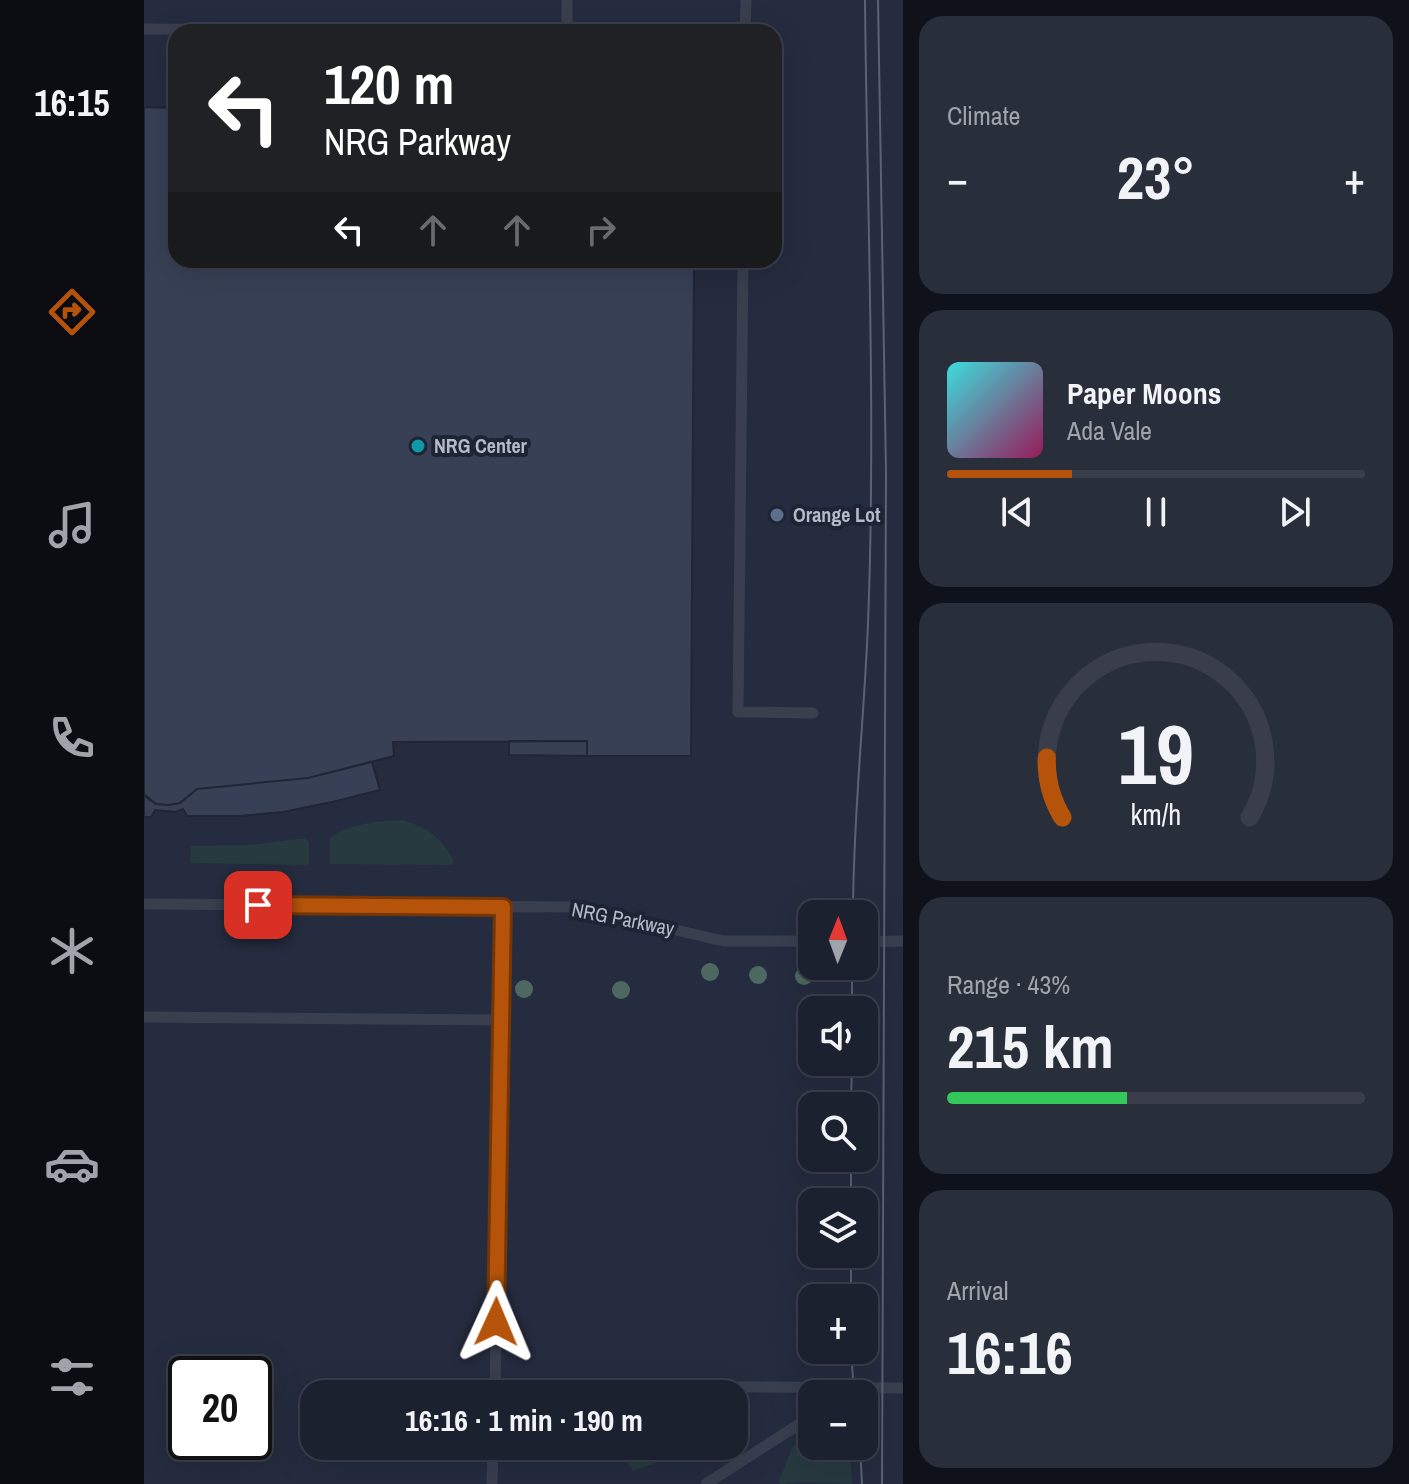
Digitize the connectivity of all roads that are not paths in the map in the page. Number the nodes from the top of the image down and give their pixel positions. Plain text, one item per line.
1 (567, 0) edge
2 (746, 0) edge
3 (567, 24) edge
4 (745, 24) edge
5 (144, 29) edge
6 (168, 29) edge
7 (743, 268) edge
8 (813, 713) dead end
9 (144, 904) edge
10 (503, 907) junction
11 (798, 941) edge
12 (903, 941) edge
13 (878, 942) edge
14 (144, 1017) edge
15 (501, 1020) junction
16 (495, 1380) edge
17 (903, 1388) edge
18 (878, 1389) edge
19 (748, 1390) edge
20 (798, 1391) edge
21 (798, 1425) edge
22 (493, 1460) edge
23 (492, 1484) edge
24 (706, 1484) edge

1 - 3 lane
2 - 4 lane
5 - 6 lane
7 - 8 lane
9 - 10 lane, NRG Parkway
10 - 11 lane, NRG Parkway
10 - 15 lane
12 - 13 lane
14 - 15 lane
15 - 16 lane
17 - 18 lane
19 - 20 lane
21 - 24 lane
22 - 23 lane

